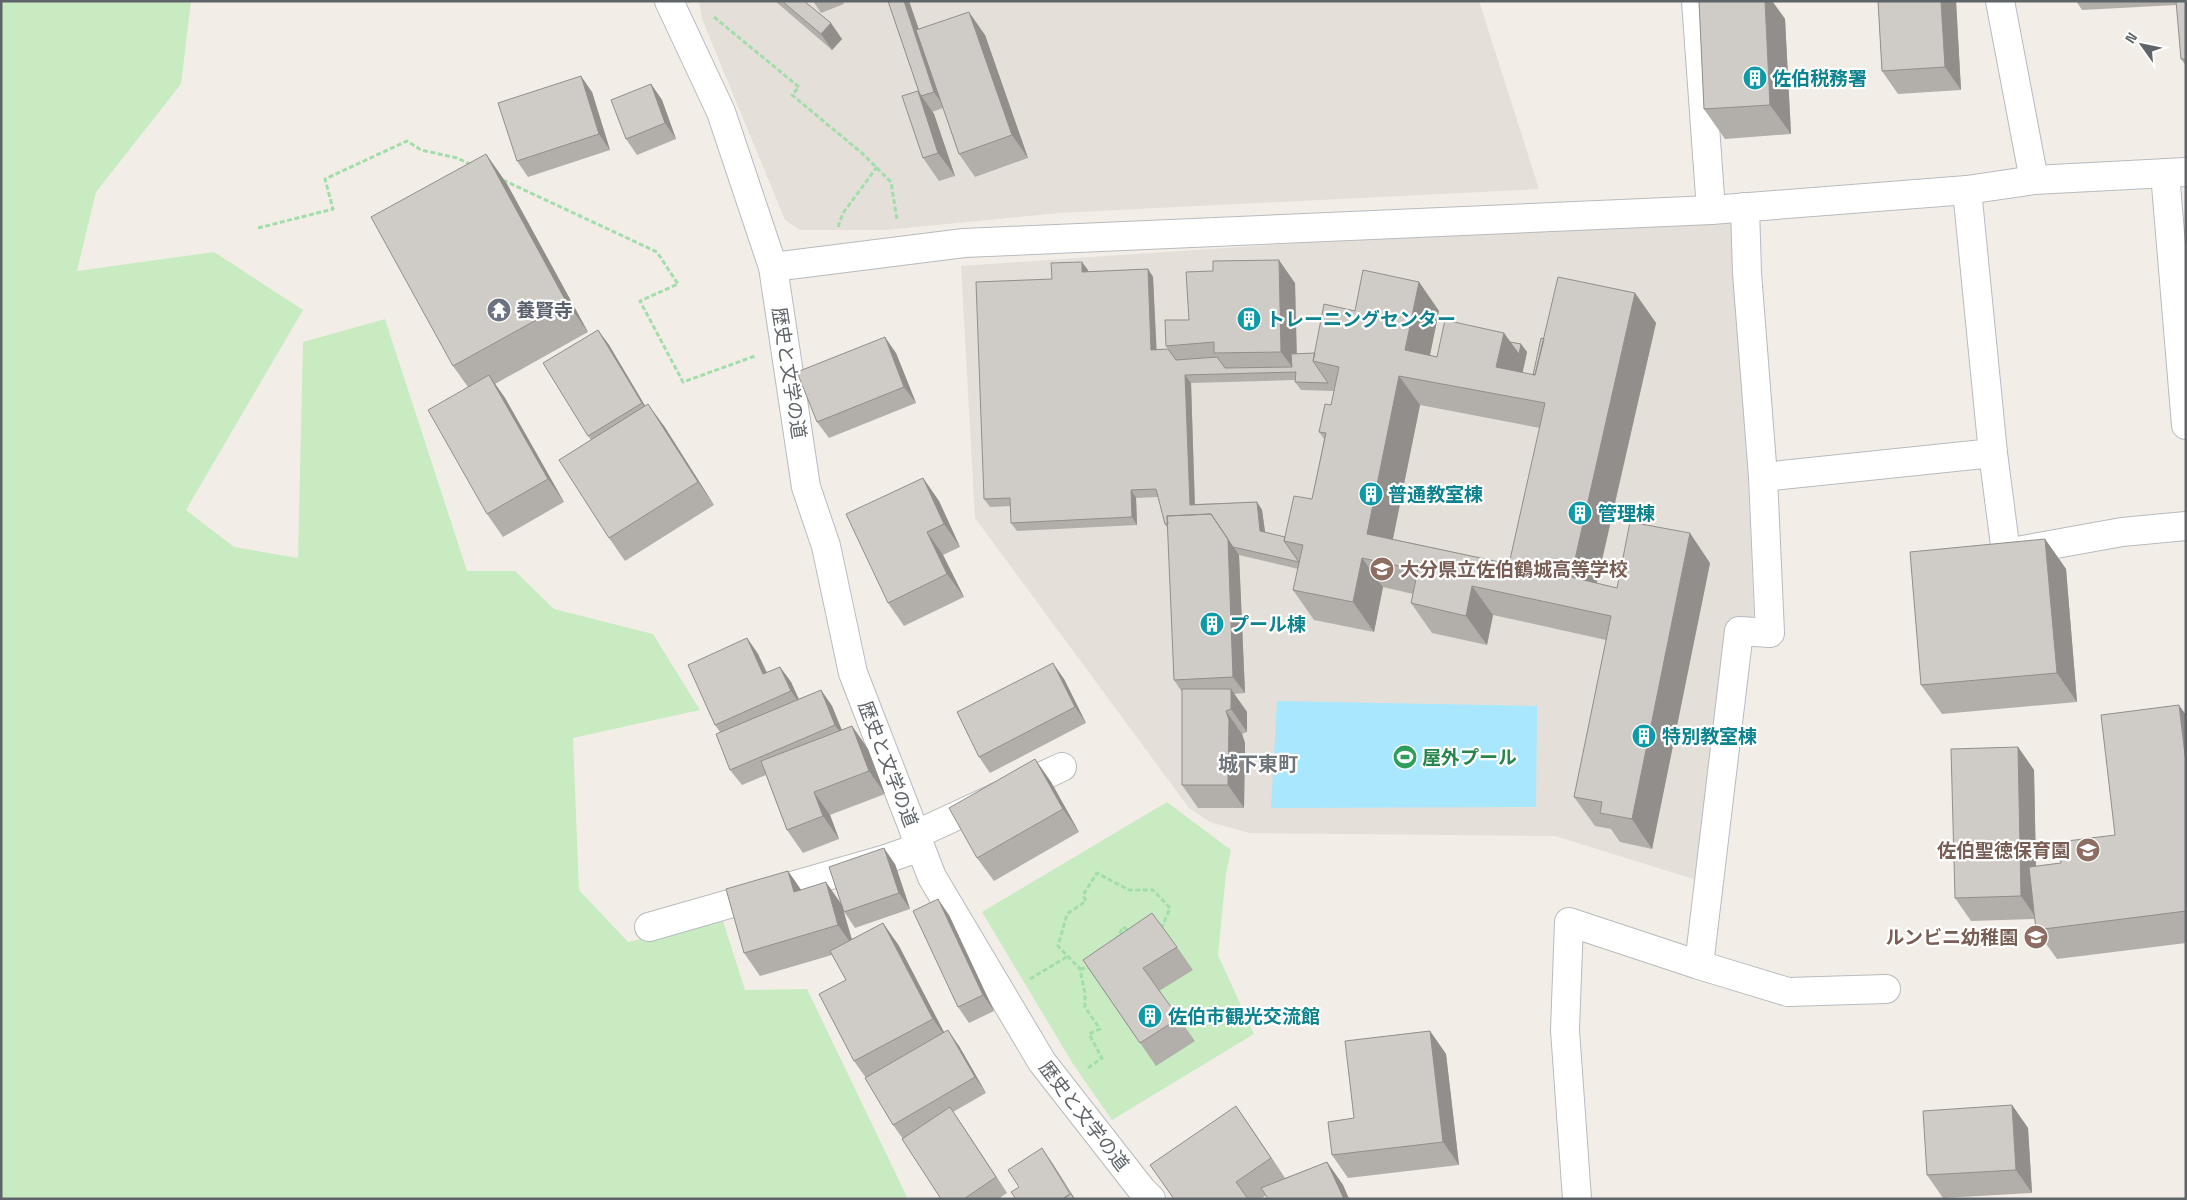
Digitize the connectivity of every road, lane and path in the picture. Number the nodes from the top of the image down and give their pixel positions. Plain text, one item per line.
1 (669, 1) edge
2 (1696, 1) edge
3 (2000, 1) edge
4 (708, 12) dead end
5 (474, 166) edge
6 (877, 167) junction
7 (2175, 173) edge
8 (500, 179) edge
9 (2034, 180) junction
10 (1967, 190) junction
11 (1745, 207) junction
12 (1711, 210) junction
13 (258, 228) dead end
14 (898, 251) junction
15 (830, 259) junction
16 (773, 267) junction
17 (785, 349) junction
18 (2186, 425) edge
19 (1993, 453) junction
20 (1763, 477) junction
21 (2186, 526) edge
22 (1062, 767) dead end
23 (918, 841) junction
24 (649, 927) dead end
25 (1156, 931) edge
26 (1136, 934) edge
27 (1115, 943) edge
28 (1068, 956) junction
29 (1699, 965) junction
30 (1100, 966) edge
31 (1080, 969) junction
32 (1026, 981) dead end
33 (1886, 989) dead end
34 (1061, 1087) junction
35 (1151, 1199) edge
36 (1577, 1199) edge

1 - 16 street, 歴史と文学の道
2 - 12 street
3 - 9 street
4 - 6 path
5 - 13 path
6 - 14 path
6 - 15 path
7 - 9 street
7 - 18 street
8 - 17 path
9 - 10 street
10 - 11 street
10 - 19 street
11 - 12 street
11 - 20 street
12 - 14 street
14 - 15 street
15 - 16 street
16 - 17 street, 歴史と文学の道
17 - 23 street, 歴史と文学の道
19 - 20 street
19 - 21 street
20 - 29 street
22 - 23 street
23 - 24 street
23 - 34 street, 歴史と文学の道
25 - 28 path
26 - 27 path
28 - 31 path
28 - 32 path
29 - 33 street
29 - 36 street
30 - 31 path
31 - 34 path
34 - 35 street, 歴史と文学の道

